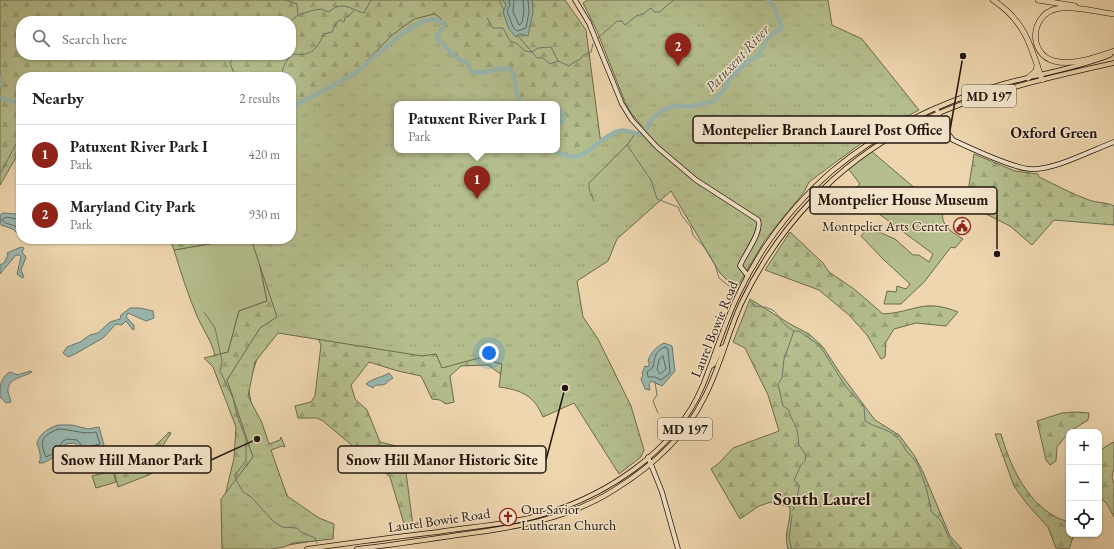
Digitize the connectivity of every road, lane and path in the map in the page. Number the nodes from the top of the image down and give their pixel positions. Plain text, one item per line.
1 (575, 0) edge
2 (993, 0) edge
3 (1038, 0) edge
4 (1114, 13) edge
5 (1114, 52) edge
6 (1035, 57) junction
7 (1114, 63) edge
8 (1028, 78) junction
9 (1041, 78) junction
10 (936, 108) junction
11 (938, 114) junction
12 (1114, 142) edge
13 (748, 276) junction
14 (725, 346) junction
15 (710, 367) junction
16 (648, 457) junction
17 (650, 464) junction
18 (307, 549) edge
19 (357, 549) edge
20 (678, 549) edge

1 - 13 street
2 - 6 highway
3 - 4 highway
4 - 5 highway
5 - 9 main road, Laurel Bowie Road / MD 197
6 - 8 highway
6 - 9 highway
7 - 9 main road, Laurel Bowie Road / MD 197
8 - 9 main road, Laurel Bowie Road / MD 197
8 - 10 main road, Laurel Bowie Road / MD 197
9 - 11 main road, Laurel Bowie Road / MD 197
10 - 11 street
10 - 13 main road, Laurel Bowie Road / MD 197
11 - 12 street
11 - 14 main road, Laurel Bowie Road / MD 197
13 - 15 main road, Laurel Bowie Road / MD 197
14 - 15 main road
14 - 17 main road, Laurel Bowie Road / MD 197
15 - 16 main road, Laurel Bowie Road / MD 197
16 - 17 street
16 - 18 main road, Laurel Bowie Road / MD 197
17 - 19 main road, Laurel Bowie Road / MD 197
17 - 20 street

